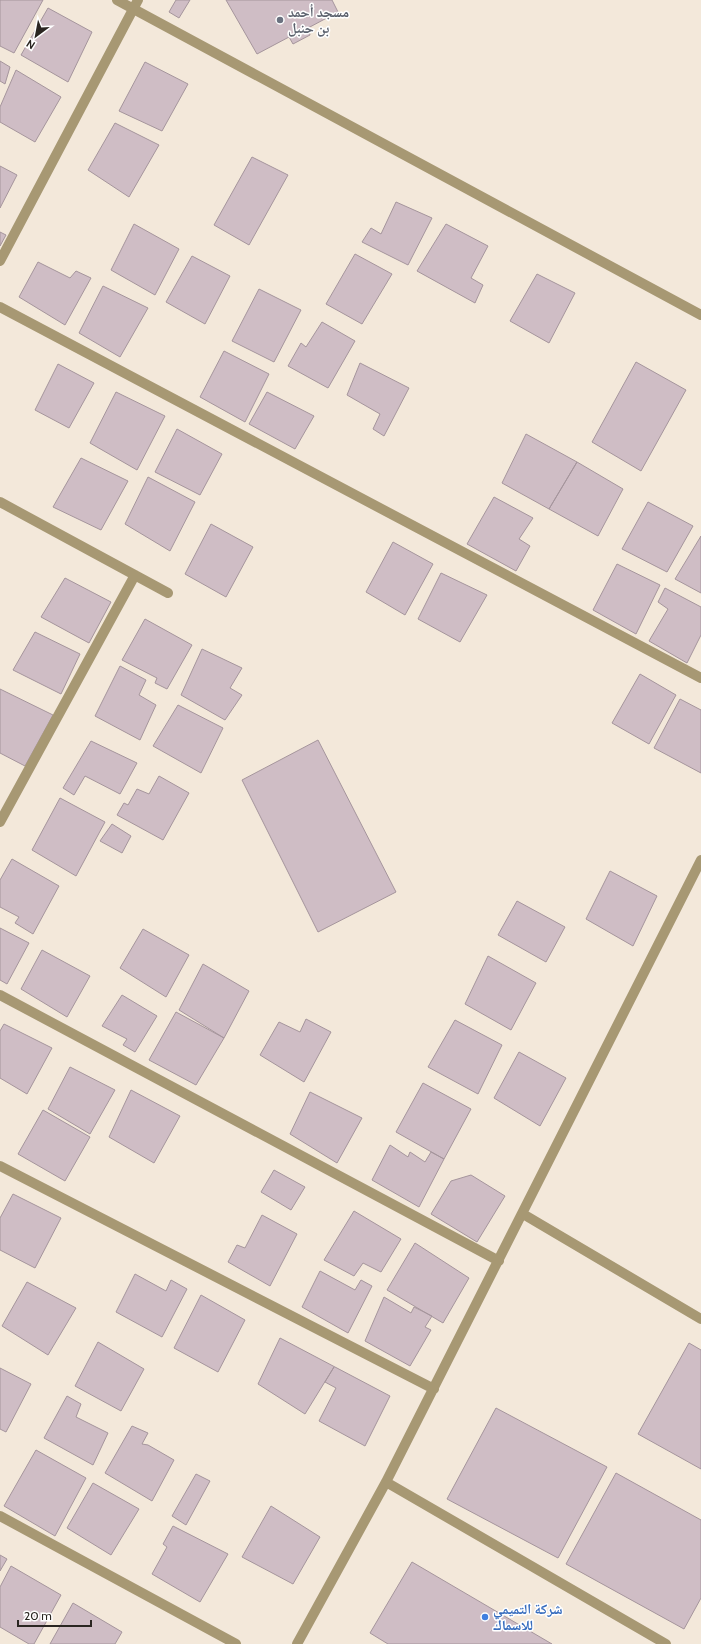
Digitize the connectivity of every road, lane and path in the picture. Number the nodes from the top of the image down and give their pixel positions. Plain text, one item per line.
1 (117, 0) edge
2 (135, 4) edge
3 (0, 261) edge
4 (0, 307) edge
5 (701, 315) edge
6 (0, 502) edge
7 (135, 575) junction
8 (168, 593) dead end
9 (701, 678) edge
10 (0, 822) edge
11 (701, 860) edge
12 (0, 995) edge
13 (0, 1166) edge
14 (523, 1214) junction
15 (499, 1261) junction
16 (701, 1319) edge
17 (434, 1389) junction
18 (386, 1482) junction
19 (0, 1516) edge
20 (236, 1644) edge
21 (297, 1644) edge
22 (666, 1644) edge

1 - 2 street
2 - 3 street
2 - 5 street
4 - 9 street
6 - 7 street
7 - 8 street
7 - 10 street
11 - 14 street
12 - 15 street
13 - 17 street
14 - 15 street
14 - 16 street
15 - 17 street
17 - 18 street
18 - 21 street
18 - 22 street
19 - 20 street

